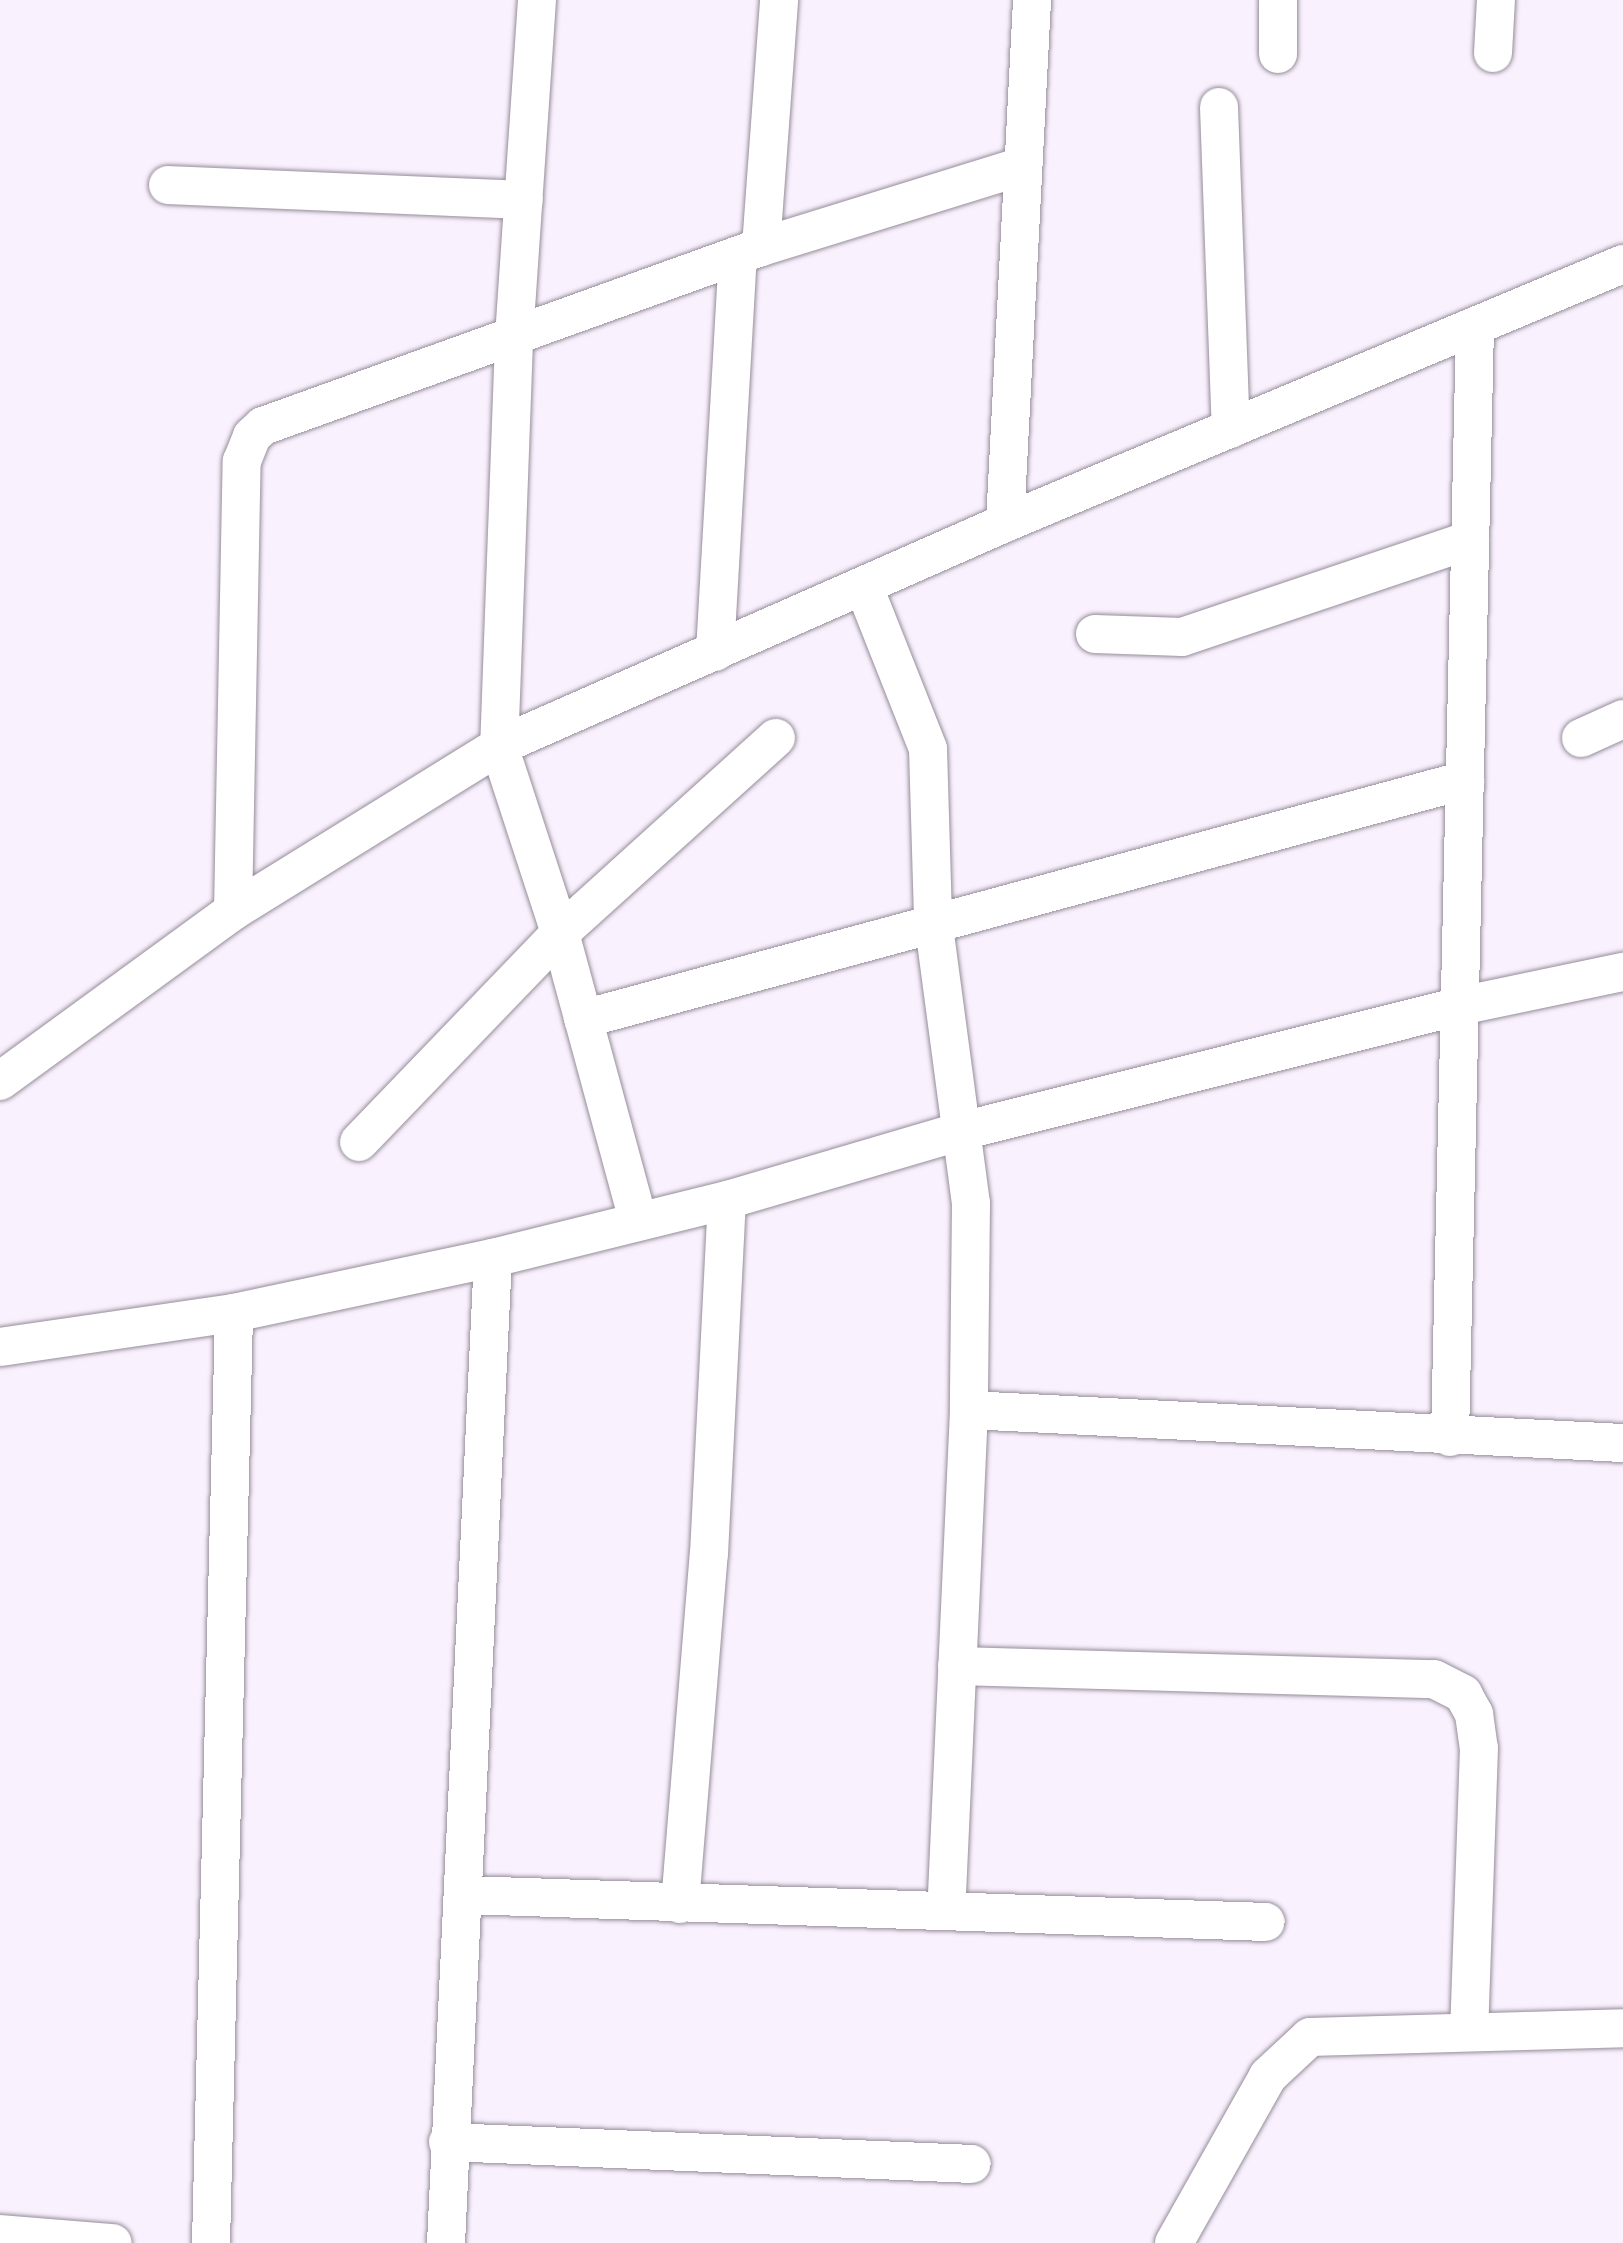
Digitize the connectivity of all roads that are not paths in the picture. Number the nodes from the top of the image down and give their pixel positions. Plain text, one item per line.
1 (537, 0) edge
2 (779, 0) edge
3 (1032, 0) edge
4 (1278, 0) edge
5 (1496, 0) edge
6 (1493, 53) dead end
7 (1278, 54) dead end
8 (1219, 107) dead end
9 (1020, 167) junction
10 (168, 185) dead end
11 (524, 200) junction
12 (749, 253) junction
13 (1623, 264) edge
14 (1475, 327) junction
15 (514, 341) junction
16 (1231, 429) junction
17 (1005, 523) junction
18 (1470, 540) junction
19 (864, 587) junction
20 (1095, 634) dead end
21 (715, 652) junction
22 (1623, 719) edge
23 (776, 738) dead end
24 (1581, 738) dead end
25 (499, 746) junction
26 (1465, 780) junction
27 (233, 911) junction
28 (933, 919) junction
29 (560, 933) junction
30 (1623, 972) edge
31 (1460, 1006) junction
32 (583, 1019) junction
33 (0, 1081) edge
34 (962, 1131) junction
35 (359, 1142) dead end
36 (727, 1200) junction
37 (638, 1221) junction
38 (493, 1258) junction
39 (234, 1313) junction
40 (0, 1347) edge
41 (969, 1410) junction
42 (1450, 1437) junction
43 (1623, 1443) edge
44 (957, 1666) junction
45 (466, 1895) junction
46 (680, 1903) junction
47 (946, 1909) junction
48 (1266, 1922) dead end
49 (1623, 2028) edge
50 (1469, 2031) junction
51 (448, 2142) junction
52 (972, 2164) dead end
53 (0, 2234) edge
54 (113, 2243) edge
55 (211, 2243) edge
56 (446, 2243) edge
57 (1174, 2243) edge

1 - 11 street
2 - 12 street
3 - 9 street
4 - 7 street
5 - 6 street
8 - 16 street
9 - 12 street
9 - 17 street
10 - 11 street
11 - 15 street
12 - 15 street
12 - 21 street
13 - 14 street
14 - 16 street
14 - 18 street
15 - 25 street
15 - 27 street
16 - 17 street
17 - 19 street
18 - 20 street
18 - 26 street
19 - 21 street
19 - 28 street
21 - 25 street
22 - 24 street
23 - 29 street
25 - 27 street
25 - 29 street
26 - 28 street
26 - 31 street
27 - 33 street
28 - 32 street
28 - 34 street
29 - 32 street
29 - 35 street
30 - 31 street
31 - 34 street
31 - 42 street
32 - 37 street
34 - 36 street
34 - 41 street
36 - 37 street
36 - 46 street
37 - 38 street
38 - 39 street
38 - 45 street
39 - 40 street
39 - 55 street
41 - 42 street
41 - 44 street
42 - 43 street
44 - 47 street
44 - 50 street
45 - 46 street
45 - 51 street
46 - 47 street
47 - 48 street
49 - 50 street
50 - 57 street
51 - 52 street
51 - 56 street
53 - 54 street

